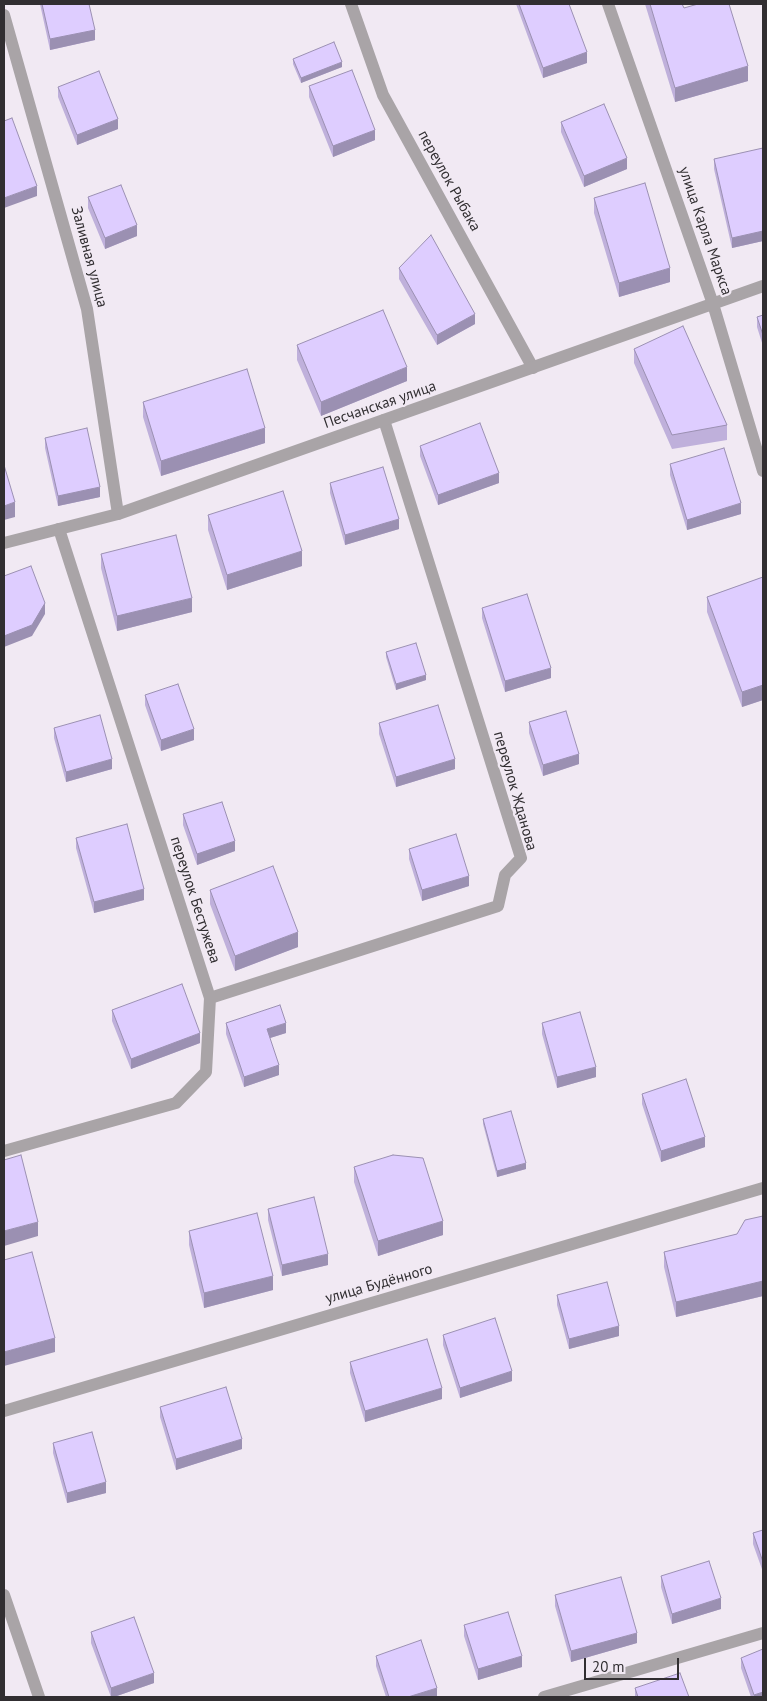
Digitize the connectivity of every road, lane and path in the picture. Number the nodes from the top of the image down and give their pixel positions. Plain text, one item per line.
1 (351, 4) edge
2 (608, 4) edge
3 (4, 14) edge
4 (763, 286) edge
5 (713, 304) junction
6 (533, 368) junction
7 (384, 420) junction
8 (763, 470) edge
9 (118, 514) junction
10 (59, 529) junction
11 (4, 543) edge
12 (210, 998) junction
13 (4, 1151) edge
14 (763, 1188) edge
15 (4, 1411) edge
16 (4, 1595) edge
17 (763, 1633) edge
18 (39, 1697) edge
19 (544, 1697) edge

1 - 6 street, переулок Рыбака
2 - 5 street, улица Карла Маркса
3 - 9 street, Заливная улица
4 - 5 street, Песчанская улица
5 - 6 street, Песчанская улица
5 - 8 street, улица Карла Маркса
6 - 7 street, Песчанская улица
7 - 9 street, Песчанская улица
7 - 12 street, переулок Жданова
9 - 10 street, Песчанская улица
10 - 11 street, Песчанская улица
10 - 12 street, переулок Бестужева
12 - 13 street, переулок Бестужева
14 - 15 street, улица Будённого
16 - 18 street
17 - 19 street

